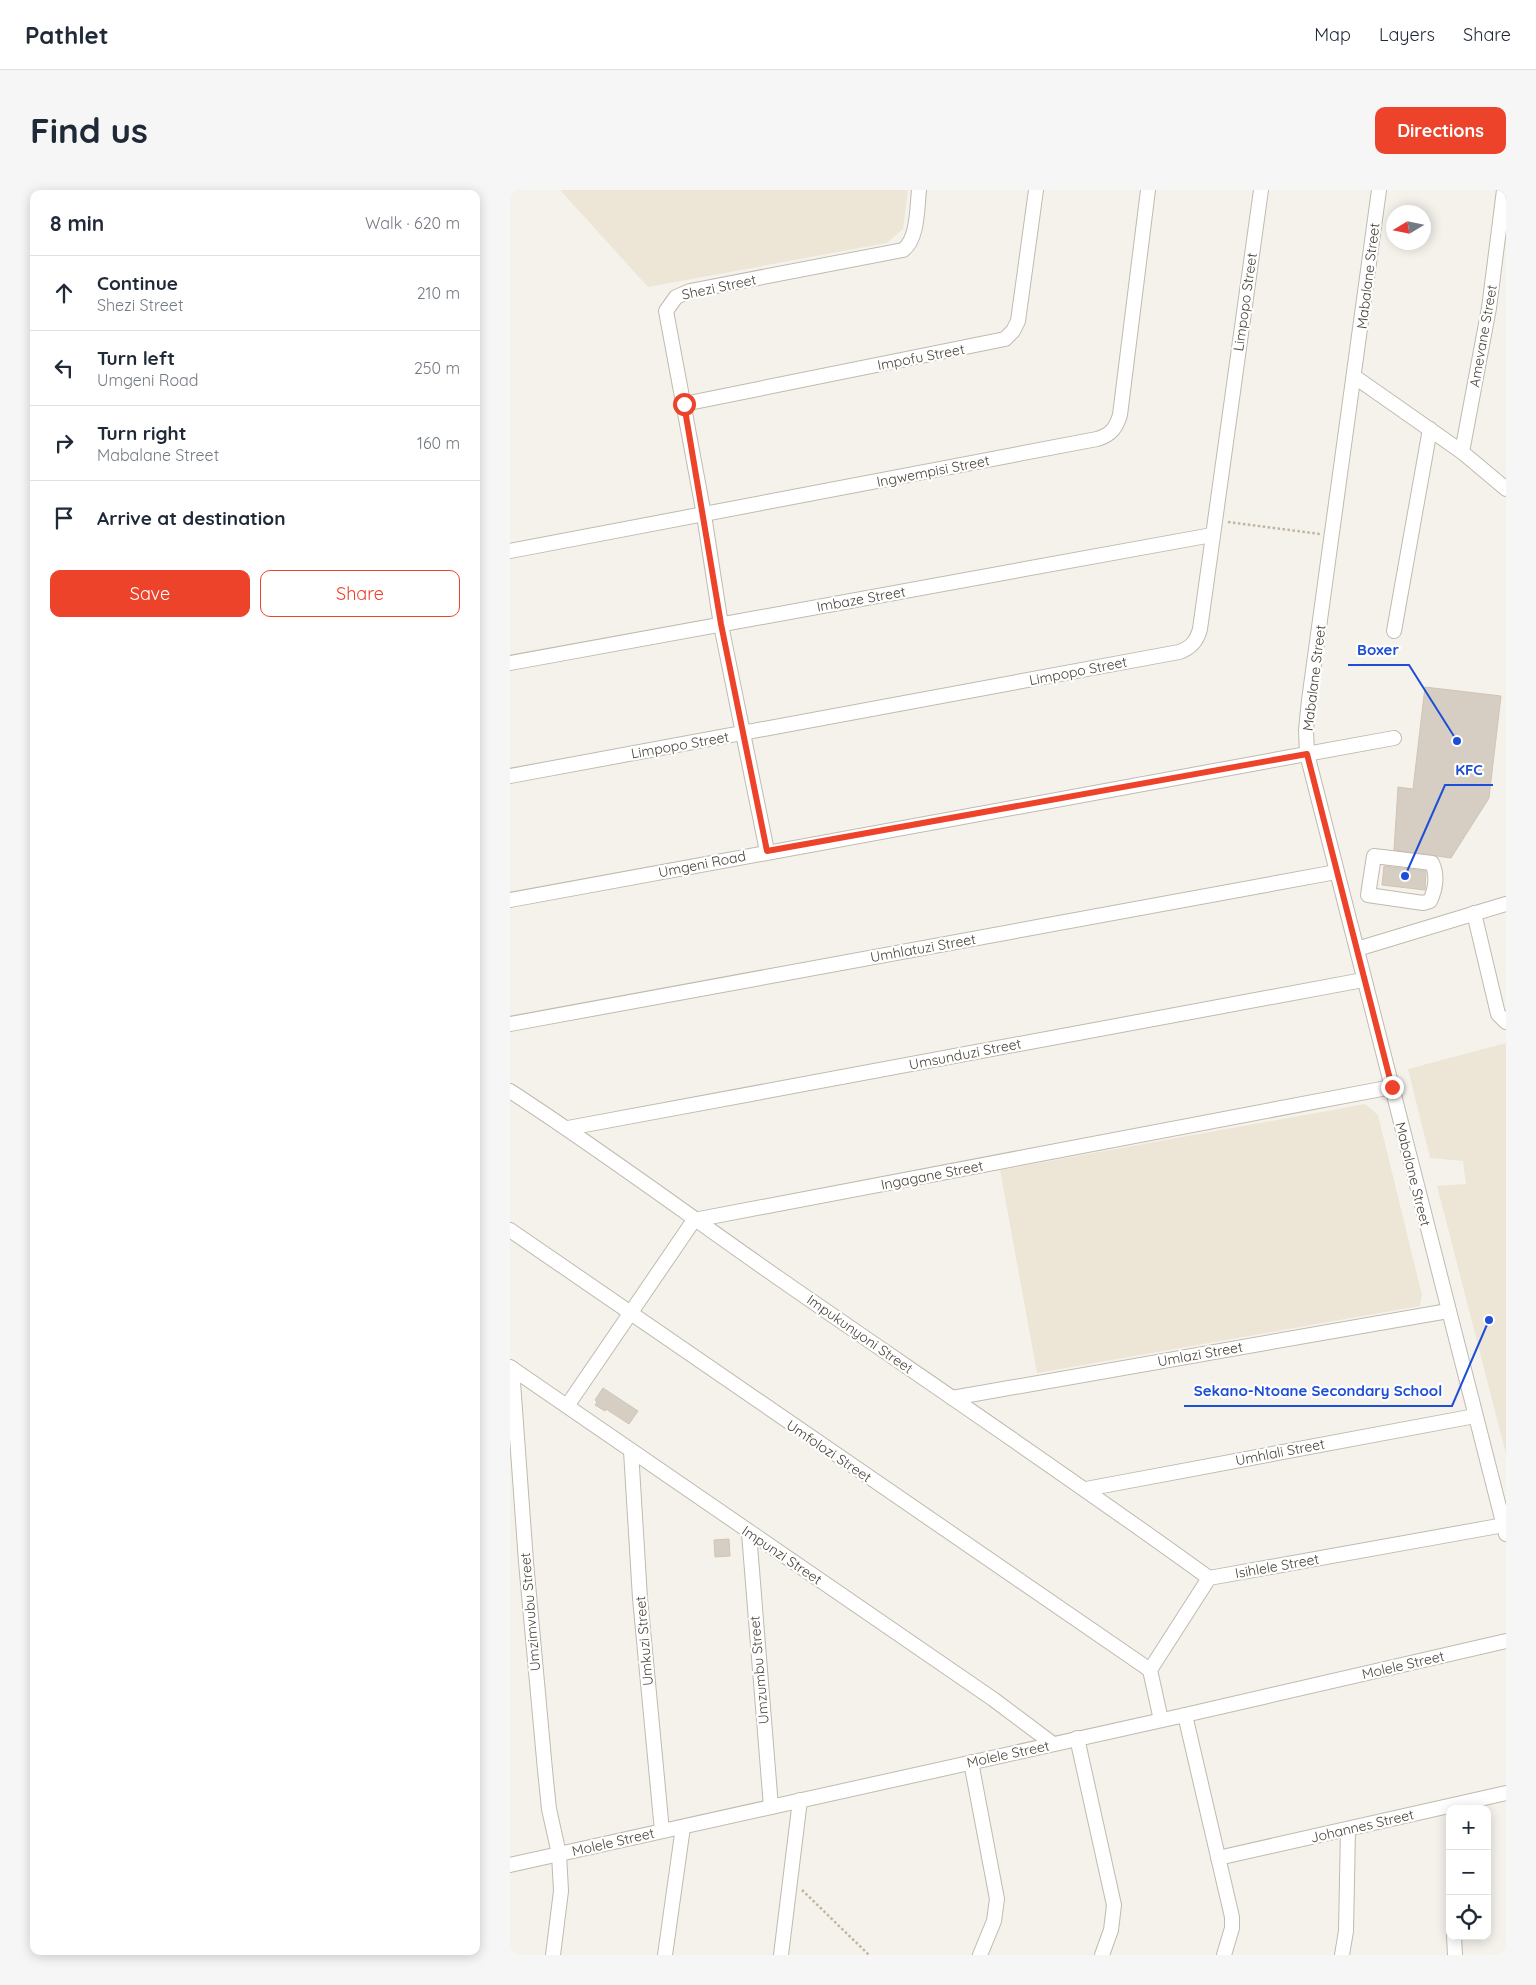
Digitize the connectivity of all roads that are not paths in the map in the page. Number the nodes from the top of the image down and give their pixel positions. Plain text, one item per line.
1 (919, 190) edge
2 (1036, 190) edge
3 (1148, 190) edge
4 (1261, 190) edge
5 (1380, 190) edge
6 (1504, 190) edge
7 (1355, 377) junction
8 (684, 404) junction
9 (1430, 429) junction
10 (1462, 452) junction
11 (1506, 489) edge
12 (704, 515) junction
13 (1212, 535) junction
14 (510, 551) edge
15 (721, 624) junction
16 (1394, 631) dead end
17 (510, 663) edge
18 (744, 734) junction
19 (1394, 738) dead end
20 (1307, 754) junction
21 (510, 776) edge
22 (767, 851) junction
23 (1374, 856) joint
24 (1336, 872) junction
25 (510, 900) edge
26 (1506, 904) edge
27 (1474, 913) junction
28 (1357, 949) junction
29 (1363, 980) junction
30 (1506, 1022) edge
31 (510, 1024) edge
32 (1392, 1087) junction
33 (510, 1091) edge
34 (568, 1128) junction
35 (694, 1220) junction
36 (510, 1230) edge
37 (1448, 1311) junction
38 (631, 1312) junction
39 (511, 1368) edge
40 (952, 1398) junction
41 (567, 1406) junction
42 (1475, 1416) junction
43 (631, 1451) junction
44 (1086, 1489) junction
45 (1505, 1530) edge
46 (749, 1533) junction
47 (1208, 1578) junction
48 (1506, 1641) edge
49 (1150, 1670) junction
50 (1185, 1715) junction
51 (1161, 1720) junction
52 (1077, 1738) junction
53 (1054, 1744) junction
54 (971, 1762) junction
55 (1506, 1793) edge
56 (800, 1800) junction
57 (1461, 1805) edge
58 (771, 1807) junction
59 (1446, 1809) edge
60 (683, 1827) junction
61 (1348, 1829) junction
62 (662, 1831) junction
63 (559, 1854) junction
64 (1218, 1858) junction
65 (510, 1865) edge
66 (1454, 1940) edge
67 (553, 1955) edge
68 (665, 1955) edge
69 (781, 1955) edge
70 (980, 1955) edge
71 (1102, 1955) edge
72 (1224, 1955) edge
73 (1342, 1955) edge
74 (1455, 1955) edge

1 - 8 street, Shezi Street
2 - 8 street, Impofu Street
3 - 12 street, Ingwempisi Street
4 - 13 street, Limpopo Street
5 - 7 street, Mabalane Street
6 - 10 street, Amevane Street
7 - 9 street
7 - 20 street, Mabalane Street
8 - 12 street, Shezi Street
9 - 10 street
9 - 16 street
10 - 11 street
12 - 14 street, Ingwempisi Street
12 - 15 street, Shezi Street
13 - 15 street, Imbaze Street
13 - 18 street, Limpopo Street
15 - 17 street, Imbaze Street
15 - 18 street, Shezi Street
18 - 21 street, Limpopo Street
18 - 22 street, Shezi Street
19 - 20 street, Umgeni Road
20 - 22 street, Umgeni Road
20 - 24 street, Mabalane Street
22 - 25 street, Umgeni Road
23 - 23 street
24 - 28 street, Mabalane Street
24 - 31 street, Umhlatuzi Street
26 - 27 street
27 - 28 street
27 - 30 street
28 - 29 street, Mabalane Street
29 - 32 street, Mabalane Street
29 - 34 street, Umsunduzi Street
32 - 35 street, Ingagane Street
32 - 37 street, Mabalane Street
33 - 34 street, Impukunyoni Street
34 - 35 street, Impukunyoni Street
35 - 38 street
35 - 40 street, Impukunyoni Street
36 - 38 street, Umfolozi Street
37 - 40 street, Umlazi Street
37 - 42 street, Mabalane Street
38 - 41 street
38 - 49 street, Umfolozi Street
39 - 41 street, Impunzi Street
39 - 63 street, Umzimvubu Street
40 - 44 street, Impukunyoni Street
41 - 43 street, Impunzi Street
42 - 44 street, Umhlali Street
42 - 45 street, Mabalane Street
43 - 46 street, Impunzi Street
43 - 62 street, Umkuzi Street
44 - 47 street, Impukunyoni Street
45 - 47 street, Isihlele Street
46 - 53 street, Impunzi Street
46 - 58 street, Umzumbu Street
47 - 49 street
48 - 50 street, Molele Street
49 - 51 street
50 - 51 street, Molele Street
50 - 64 street
51 - 52 street, Molele Street
52 - 53 street, Molele Street
52 - 71 street
53 - 54 street, Molele Street
54 - 56 street, Molele Street
54 - 70 street
55 - 57 street, Johannes Street
56 - 58 street, Molele Street
56 - 69 street
58 - 60 street, Molele Street
59 - 61 street, Johannes Street
60 - 62 street, Molele Street
60 - 68 street
61 - 64 street, Johannes Street
61 - 73 street
62 - 63 street, Molele Street
63 - 65 street, Molele Street
63 - 67 street, Umzimvubu Street
64 - 72 street
66 - 74 street

